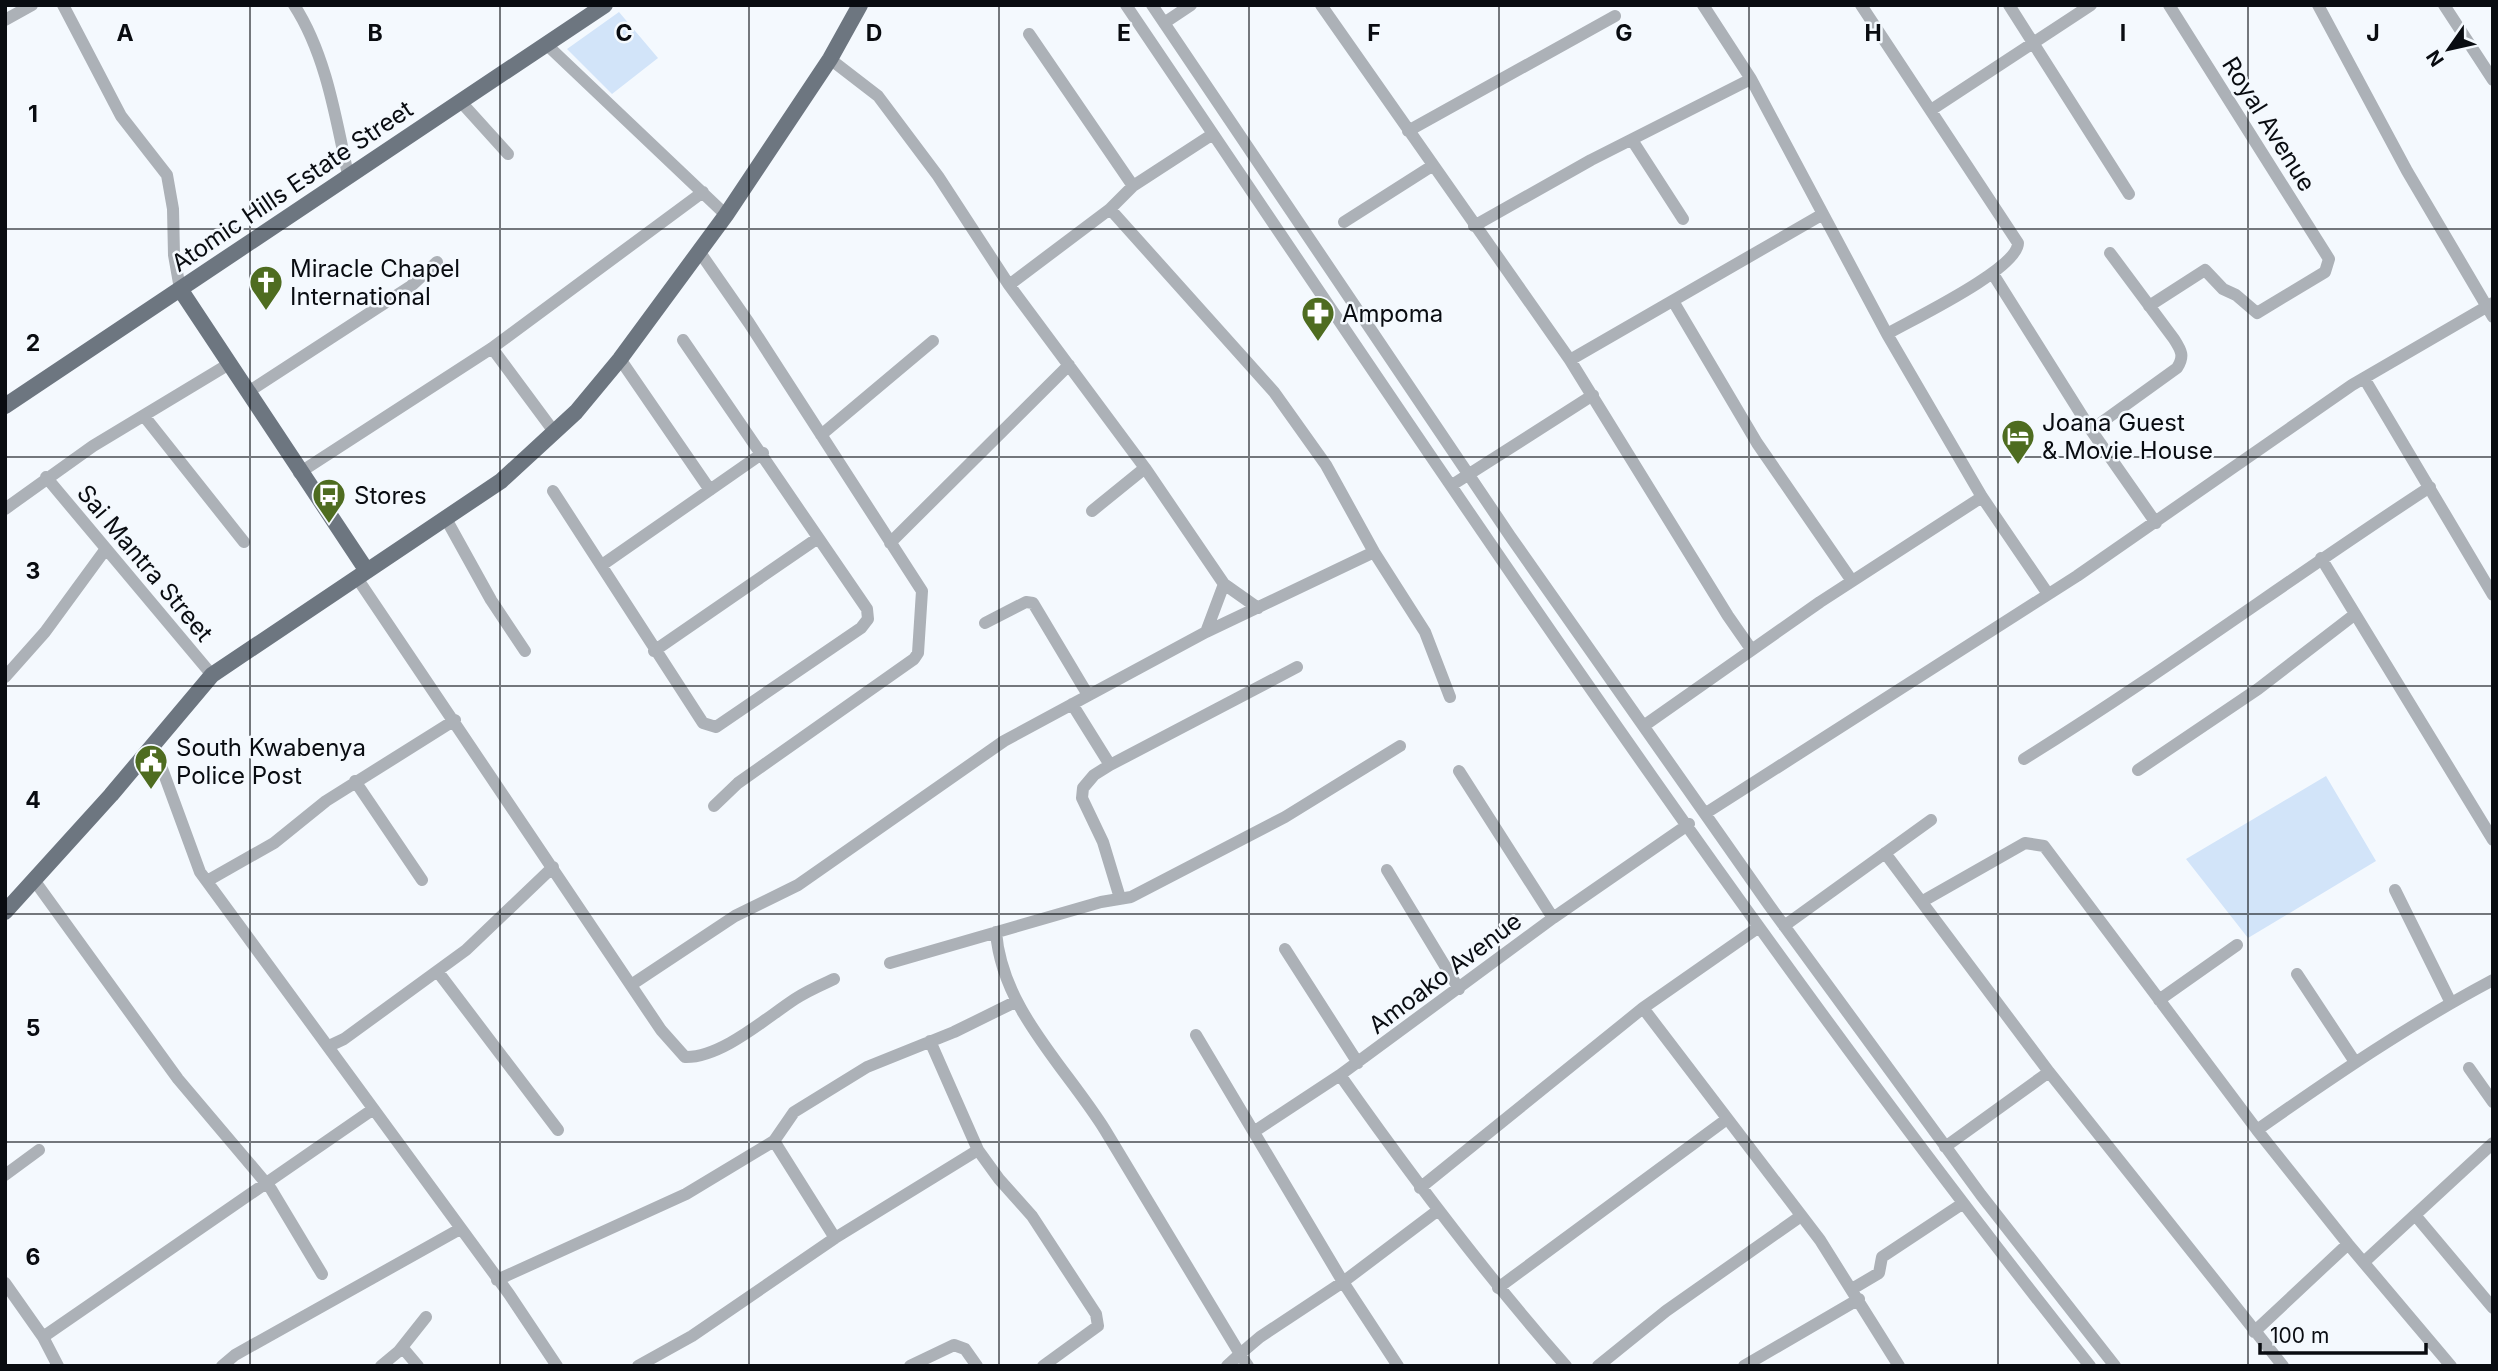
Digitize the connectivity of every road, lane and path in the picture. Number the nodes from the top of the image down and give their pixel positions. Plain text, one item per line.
1 (32, 5) edge
2 (63, 5) edge
3 (294, 5) edge
4 (606, 5) edge
5 (860, 5) edge
6 (1126, 5) edge
7 (1152, 5) edge
8 (1191, 5) edge
9 (1321, 5) edge
10 (1703, 5) edge
11 (1860, 5) edge
12 (2009, 5) edge
13 (2091, 5) edge
14 (2169, 5) edge
15 (2318, 5) edge
16 (2444, 5) edge
17 (1615, 16) dead end
18 (5, 20) edge
19 (1164, 23) junction
20 (1029, 34) dead end
21 (2033, 41) junction
22 (547, 45) junction
23 (830, 59) junction
24 (1751, 79) junction
25 (2493, 80) edge
26 (461, 102) junction
27 (1931, 110) junction
28 (1408, 131) junction
29 (1213, 134) junction
30 (1632, 139) junction
31 (508, 154) dead end
32 (1432, 166) junction
33 (348, 175) junction
34 (1133, 186) junction
35 (703, 192) junction
36 (2129, 194) dead end
37 (1110, 209) junction
38 (1823, 214) junction
39 (726, 215) junction
40 (1683, 219) dead end
41 (1344, 222) dead end
42 (1474, 226) junction
43 (699, 251) junction
44 (2110, 253) dead end
45 (437, 262) dead end
46 (1993, 274) junction
47 (1009, 285) junction
48 (180, 289) junction
49 (1673, 301) junction
50 (2149, 306) junction
51 (2491, 309) edge
52 (1888, 334) junction
53 (683, 340) dead end
54 (933, 341) dead end
55 (492, 348) junction
56 (620, 359) junction
57 (1570, 360) junction
58 (229, 365) junction
59 (1069, 365) junction
60 (2364, 378) junction
61 (248, 392) junction
62 (1593, 395) junction
63 (5, 406) edge
64 (145, 416) junction
65 (2091, 430) junction
66 (555, 433) junction
67 (821, 435) junction
68 (763, 453) junction
69 (1145, 468) junction
70 (299, 473) junction
71 (1468, 475) junction
72 (47, 477) junction
73 (1452, 485) junction
74 (2430, 487) junction
75 (710, 489) junction
76 (553, 491) dead end
77 (1982, 497) junction
78 (5, 509) edge
79 (1092, 511) dead end
80 (445, 517) junction
81 (2156, 523) junction
82 (818, 538) junction
83 (244, 542) dead end
84 (890, 543) junction
85 (105, 550) junction
86 (1374, 552) junction
87 (2321, 558) junction
88 (603, 565) junction
89 (362, 575) junction
90 (1852, 581) junction
91 (1224, 584) junction
92 (2048, 594) junction
93 (2493, 595) edge
94 (1258, 608) junction
95 (2354, 615) junction
96 (985, 623) dead end
97 (1206, 632) junction
98 (1751, 649) junction
99 (654, 650) junction
100 (525, 651) dead end
101 (1297, 667) dead end
102 (212, 675) junction
103 (5, 677) edge
104 (1088, 695) junction
105 (1450, 697) dead end
106 (1072, 704) junction
107 (455, 720) junction
108 (1645, 725) junction
109 (153, 744) junction
110 (1400, 746) dead end
111 (2024, 759) dead end
112 (1110, 765) junction
113 (2138, 770) dead end
114 (1459, 771) dead end
115 (355, 781) junction
116 (714, 806) dead end
117 (1706, 813) junction
118 (1931, 820) dead end
119 (1689, 824) junction
120 (2493, 840) edge
121 (1885, 853) junction
122 (553, 867) junction
123 (1387, 870) dead end
124 (34, 880) junction
125 (422, 880) dead end
126 (207, 881) junction
127 (2395, 890) dead end
128 (1120, 898) junction
129 (1923, 901) junction
130 (5, 912) edge
131 (1553, 918) junction
132 (1784, 926) junction
133 (1759, 927) junction
134 (996, 932) junction
135 (2237, 945) dead end
136 (1285, 949) dead end
137 (890, 963) dead end
138 (438, 972) junction
139 (2297, 974) dead end
140 (834, 979) dead end
141 (2493, 980) edge
142 (631, 985) junction
143 (1459, 989) junction
144 (2159, 1000) junction
145 (1015, 1002) junction
146 (2451, 1003) junction
147 (1643, 1008) junction
148 (1196, 1035) dead end
149 (930, 1041) junction
150 (329, 1046) junction
151 (2355, 1062) junction
152 (1358, 1063) junction
153 (2469, 1068) dead end
154 (2049, 1072) junction
155 (1340, 1075) junction
156 (2493, 1102) edge
157 (372, 1111) junction
158 (1727, 1119) junction
159 (558, 1130) dead end
160 (2257, 1130) junction
161 (1255, 1131) junction
162 (775, 1141) junction
163 (2493, 1143) edge
164 (1945, 1147) junction
165 (39, 1150) dead end
166 (978, 1150) junction
167 (5, 1175) edge
168 (266, 1183) junction
169 (1420, 1188) junction
170 (1962, 1204) junction
171 (1437, 1211) junction
172 (2415, 1214) junction
173 (1801, 1216) junction
174 (460, 1229) junction
175 (835, 1238) junction
176 (2348, 1244) junction
177 (2364, 1262) junction
178 (322, 1274) dead end
179 (498, 1280) junction
180 (1343, 1282) junction
181 (5, 1283) edge
182 (1498, 1288) junction
183 (1855, 1294) junction
184 (2493, 1308) edge
185 (426, 1317) dead end
186 (2254, 1332) junction
187 (43, 1338) junction
188 (402, 1347) junction
189 (1240, 1354) junction
190 (1747, 1365) edge
191 (58, 1366) edge
192 (222, 1366) edge
193 (381, 1366) edge
194 (418, 1366) edge
195 (557, 1366) edge
196 (638, 1366) edge
197 (910, 1366) edge
198 (977, 1366) edge
199 (1043, 1366) edge
200 (1227, 1366) edge
201 (1248, 1366) edge
202 (1398, 1366) edge
203 (1566, 1366) edge
204 (1598, 1366) edge
205 (1899, 1366) edge
206 (2090, 1366) edge
207 (2115, 1366) edge
208 (2283, 1366) edge
209 (2451, 1366) edge

1 - 18 street
2 - 48 street
3 - 33 street
4 - 22 main road, Atomic Hills Estate Street
5 - 23 main road
6 - 29 street
7 - 19 street
8 - 19 street
9 - 28 street
10 - 24 street
11 - 27 street
12 - 21 street
13 - 21 street
14 - 50 street, Royal Avenue
15 - 51 street
16 - 25 street
17 - 28 street
19 - 71 street
20 - 34 street
21 - 27 street
21 - 36 street
22 - 26 main road, Atomic Hills Estate Street
22 - 35 street
23 - 39 main road
23 - 47 street
24 - 30 street
24 - 38 street
26 - 31 street
26 - 33 main road, Atomic Hills Estate Street
27 - 46 street
28 - 32 street
29 - 34 street
29 - 73 street
30 - 40 street
30 - 42 street
32 - 41 street
32 - 42 street
33 - 48 main road, Atomic Hills Estate Street
34 - 37 street
35 - 39 street
35 - 55 street
37 - 47 street
37 - 86 street
38 - 49 street
38 - 52 street
39 - 43 main road
42 - 57 street
43 - 56 main road
43 - 67 street
44 - 50 street
45 - 61 street
46 - 52 street
46 - 65 street
47 - 59 street
48 - 58 main road
48 - 63 main road, Atomic Hills Estate Street
49 - 57 street
49 - 90 street
50 - 65 street
51 - 60 street
52 - 77 street
53 - 68 street
54 - 67 street
55 - 66 street
55 - 70 street
56 - 66 main road
56 - 75 street
57 - 62 street
58 - 61 main road
58 - 64 street
59 - 69 street
59 - 84 street
60 - 74 street
60 - 81 street
61 - 70 main road
62 - 71 street
62 - 98 street
64 - 72 street
64 - 83 street
65 - 81 street
66 - 80 main road
67 - 84 street
68 - 75 street
68 - 82 street
69 - 79 street
69 - 91 street
70 - 89 main road
71 - 73 street
71 - 108 street
72 - 78 street
72 - 85 street, Sai Mantra Street
73 - 119 street
74 - 87 street
74 - 93 street
75 - 88 street
76 - 88 street
77 - 90 street
77 - 92 street
80 - 89 main road
80 - 100 street
81 - 92 street
82 - 99 street
82 - 99 street
84 - 116 street
85 - 102 street, Sai Mantra Street
85 - 103 street
86 - 94 street
86 - 105 street
87 - 95 street
87 - 111 street
88 - 99 street
89 - 102 main road
89 - 107 street
90 - 98 street
91 - 94 street
91 - 97 street
92 - 117 street
94 - 97 street
95 - 113 street
95 - 120 street
96 - 104 street
97 - 104 street
98 - 108 street
101 - 112 street
102 - 109 main road
104 - 106 street
106 - 112 street
106 - 142 street
107 - 115 street
107 - 122 street
108 - 117 street
109 - 124 main road
109 - 126 street
110 - 128 street
112 - 128 street
114 - 131 street
115 - 125 street
115 - 126 street
117 - 132 street
118 - 121 street
119 - 131 street, Amoako Avenue
119 - 133 street
121 - 129 street
121 - 132 street
122 - 138 street
122 - 142 street
123 - 143 street
124 - 130 main road
124 - 168 street
126 - 150 street
127 - 146 street
128 - 134 street
129 - 144 street
129 - 154 street
131 - 143 street, Amoako Avenue
132 - 164 street
133 - 147 street
133 - 170 street
134 - 137 street
134 - 145 street
135 - 144 street
136 - 152 street
138 - 150 street
138 - 159 street
139 - 151 street
140 - 142 street
141 - 146 street
143 - 152 street, Amoako Avenue
144 - 160 street
145 - 149 street
145 - 189 street
146 - 151 street
147 - 158 street
147 - 169 street
148 - 161 street
149 - 162 street
149 - 166 street
150 - 157 street
151 - 160 street
152 - 155 street, Amoako Avenue
153 - 156 street
154 - 164 street
154 - 186 street
155 - 161 street, Amoako Avenue
155 - 169 street
157 - 168 street
157 - 174 street
158 - 173 street
158 - 182 street
160 - 176 street
161 - 180 street
162 - 175 street
162 - 179 street
163 - 172 street
164 - 207 street
165 - 167 street
166 - 175 street
166 - 199 street
168 - 178 street
168 - 187 street
169 - 171 street
170 - 183 street
170 - 206 street
171 - 180 street
171 - 182 street
172 - 177 street
172 - 184 street
173 - 183 street
173 - 204 street
174 - 179 street
174 - 192 street
175 - 196 street
176 - 177 street
176 - 186 street
177 - 209 street
179 - 195 street
180 - 189 street
180 - 202 street
181 - 187 street
182 - 203 street
183 - 190 street
183 - 205 street
185 - 188 street
186 - 208 street
187 - 191 street
188 - 193 street
188 - 194 street
189 - 200 street
189 - 201 street
197 - 198 street

